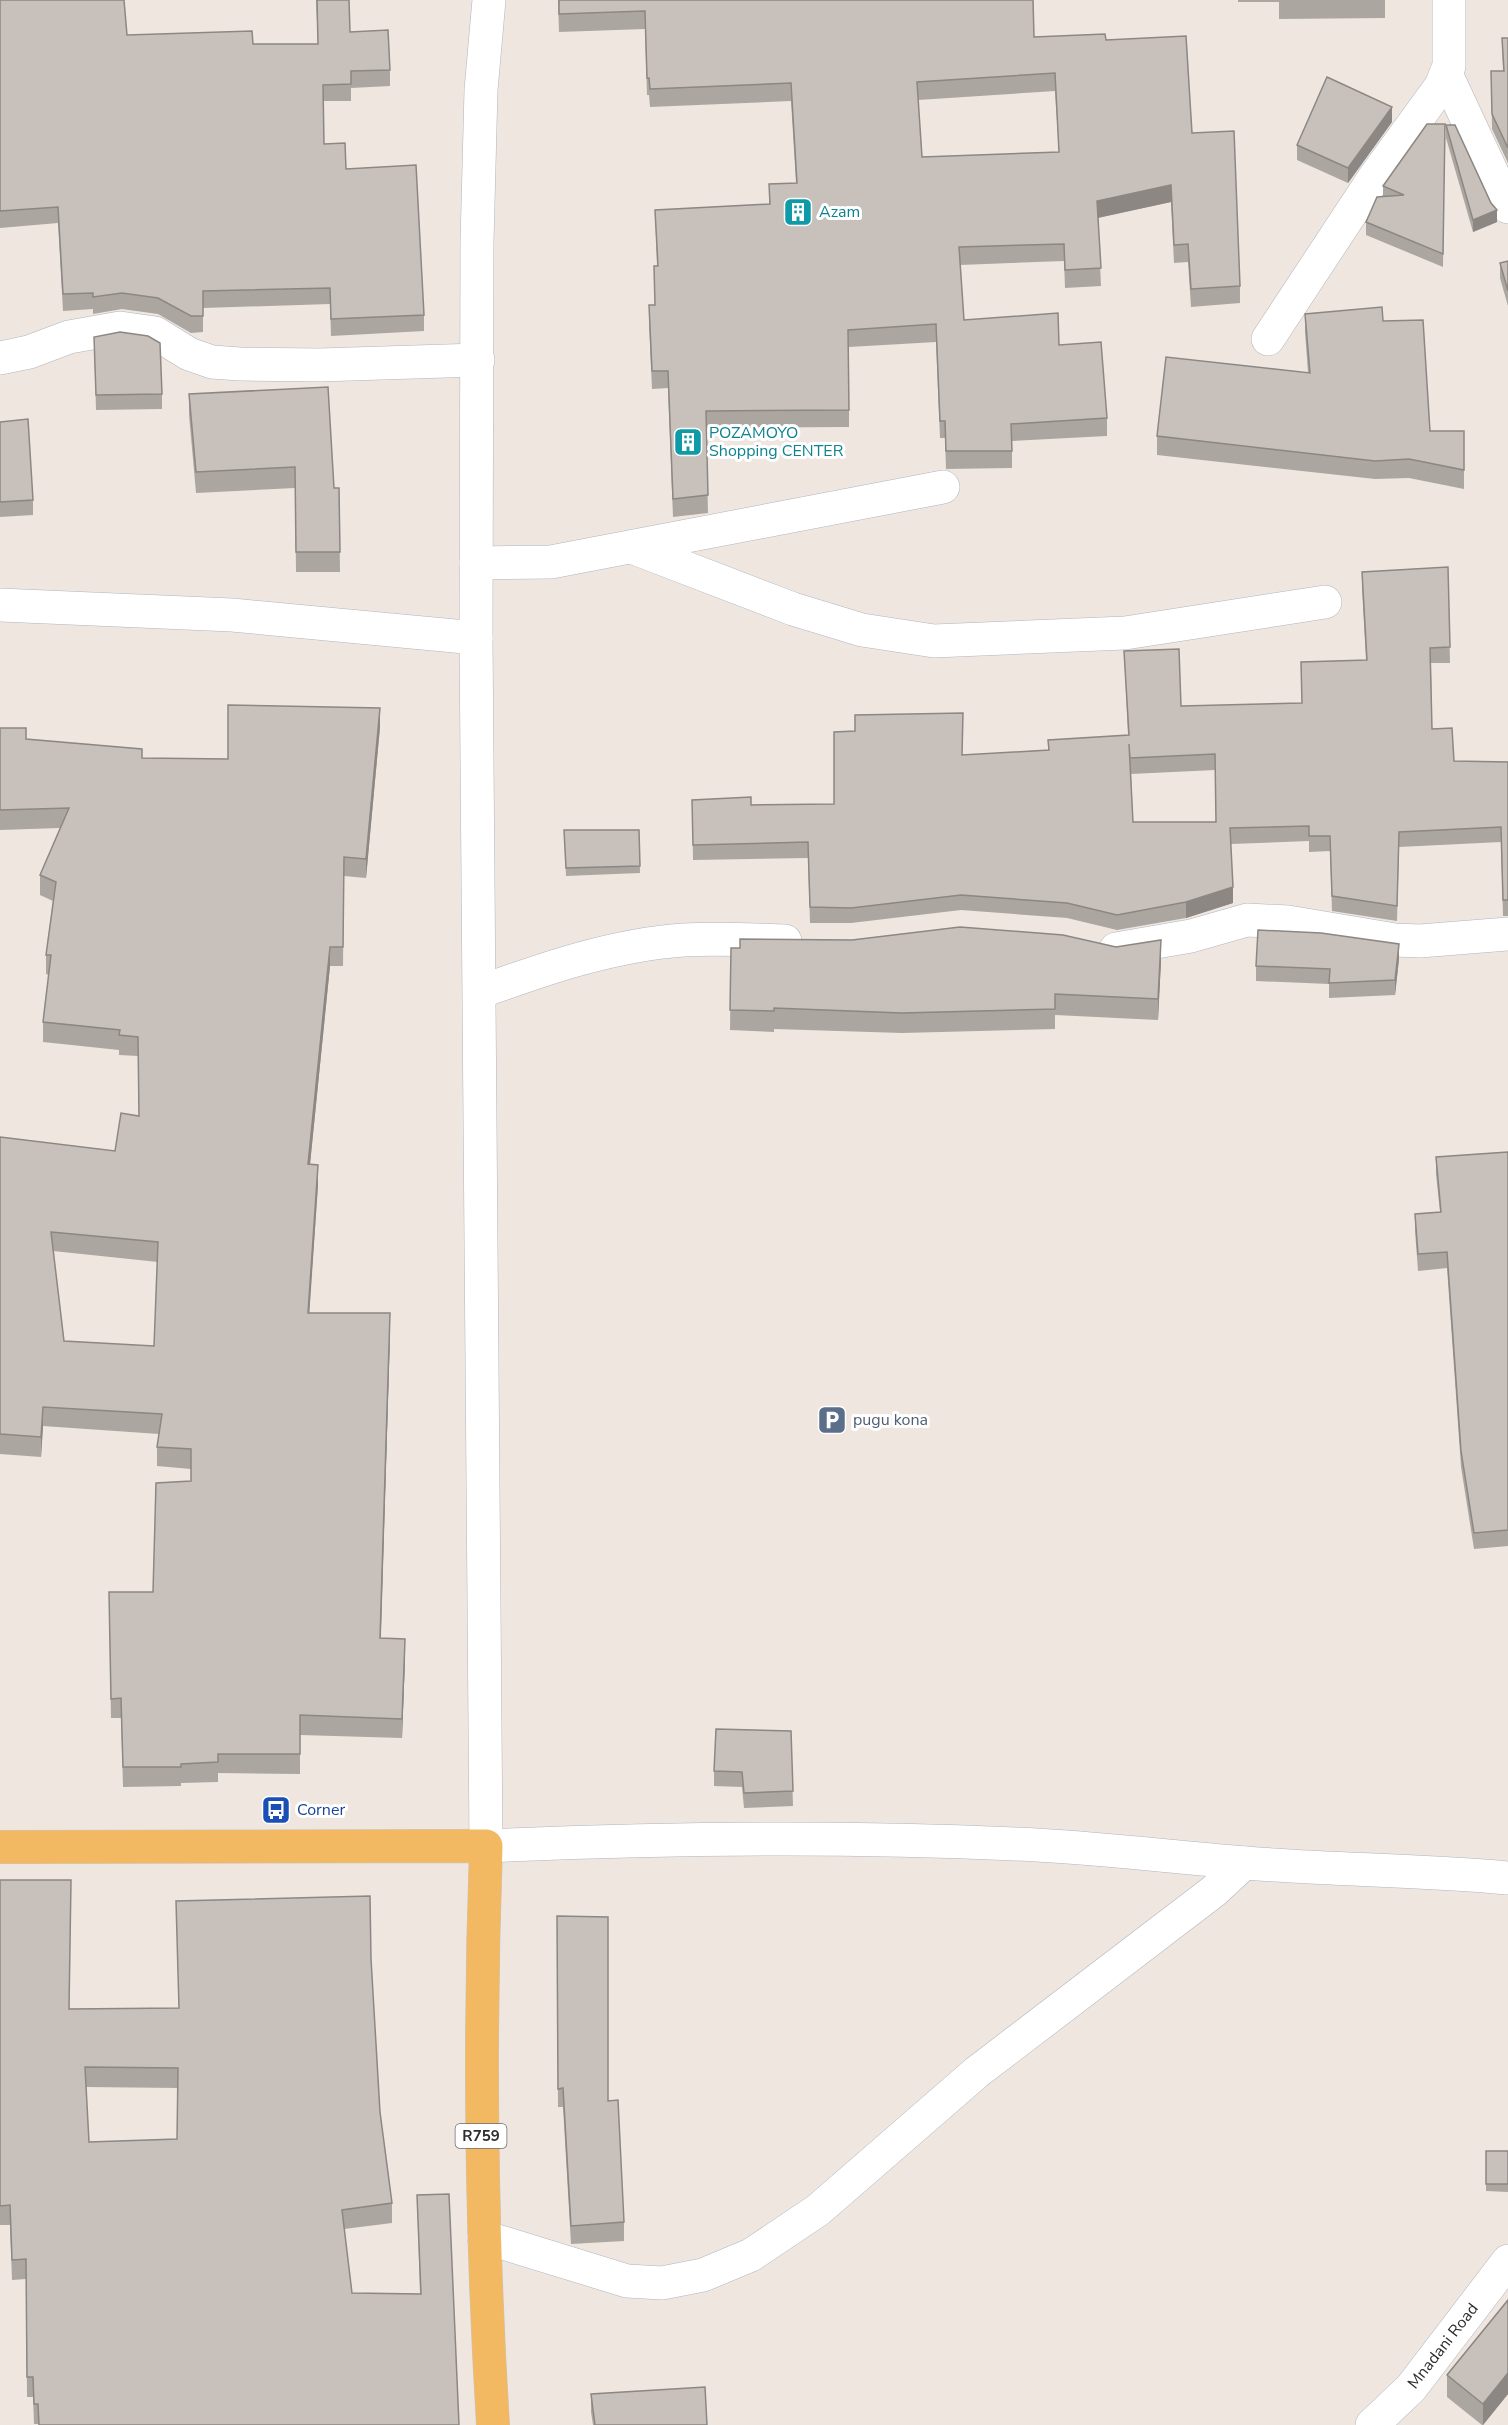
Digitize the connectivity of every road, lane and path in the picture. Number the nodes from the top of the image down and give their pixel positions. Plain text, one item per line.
1 (489, 0) edge
2 (1449, 0) edge
3 (1446, 74) junction
4 (1508, 207) edge
5 (1268, 339) dead end
6 (0, 358) edge
7 (478, 360) junction
8 (943, 487) dead end
9 (634, 548) junction
10 (476, 563) junction
11 (1325, 602) dead end
12 (0, 605) edge
13 (476, 638) junction
14 (1508, 934) edge
15 (816, 942) edge
16 (1086, 942) edge
17 (480, 992) junction
18 (486, 1846) junction
19 (0, 1847) edge
20 (1244, 1863) junction
21 (1508, 1878) edge
22 (484, 2237) junction
23 (1508, 2261) edge
24 (493, 2425) edge
25 (1372, 2425) edge

1 - 7 street
2 - 3 street
3 - 4 street
3 - 5 street
6 - 7 street
7 - 10 street
8 - 9 street
9 - 10 street
9 - 11 street
10 - 13 street
12 - 13 street
13 - 17 street
14 - 16 street
15 - 17 street
17 - 18 street
18 - 19 main road
18 - 20 street
18 - 22 main road, R759
20 - 21 street
20 - 22 street
22 - 24 main road, R759
23 - 25 street, Mnadani Road

